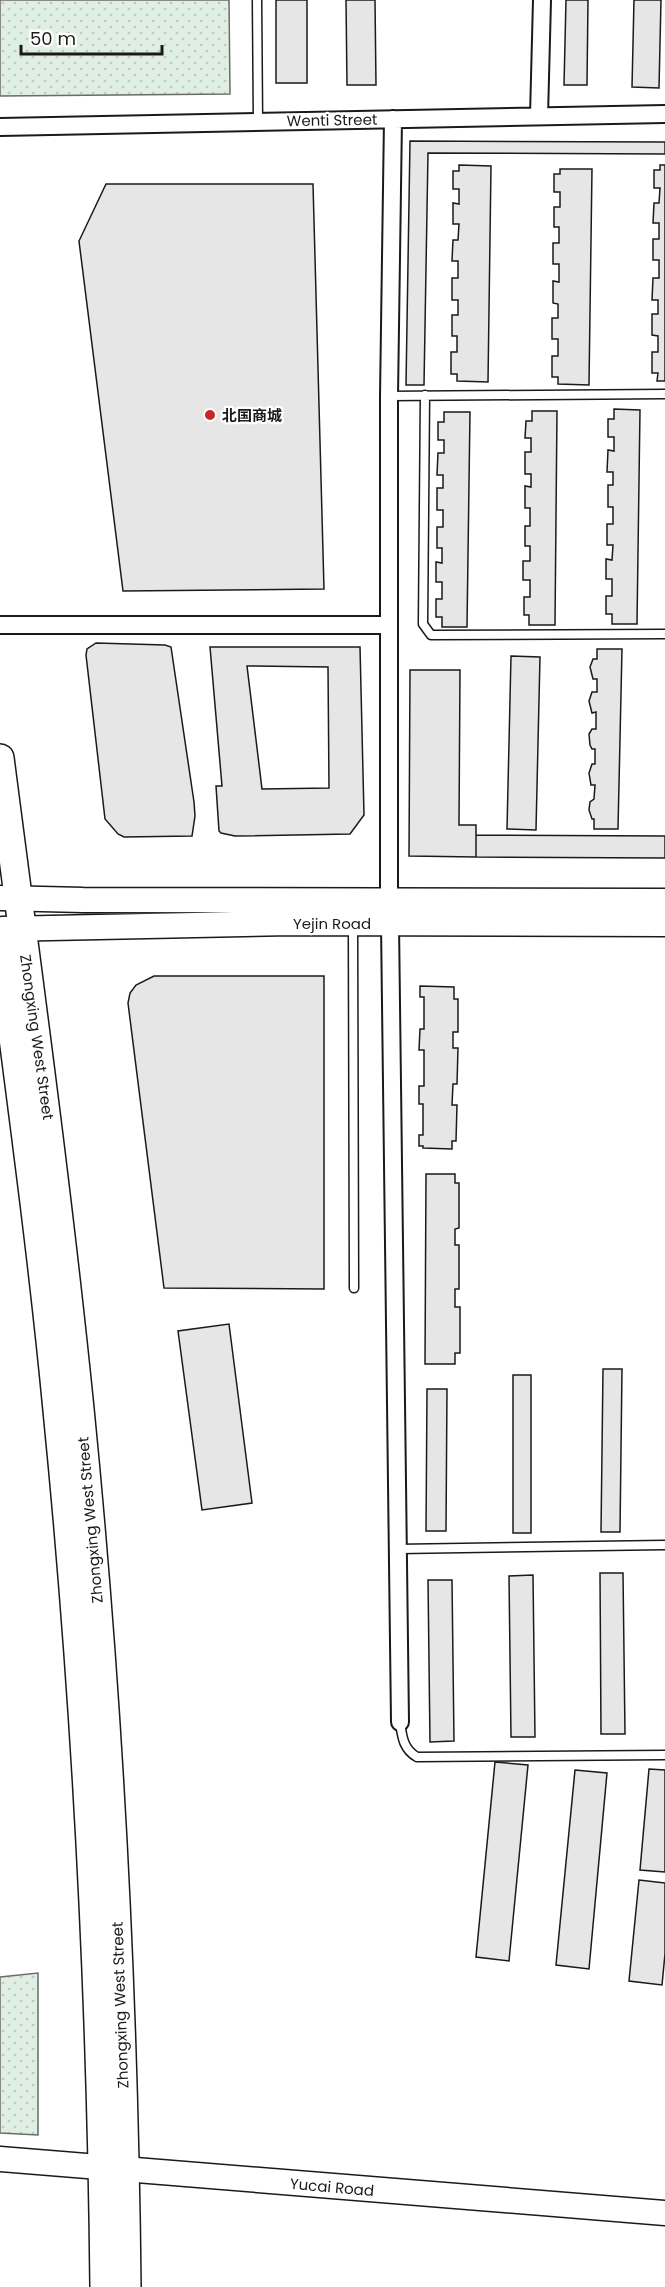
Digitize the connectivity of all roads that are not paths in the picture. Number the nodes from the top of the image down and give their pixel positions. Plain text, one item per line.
1 (258, 0) edge
2 (542, 0) edge
3 (665, 114) edge
4 (539, 116) junction
5 (393, 119) junction
6 (258, 122) junction
7 (0, 127) edge
8 (665, 394) edge
9 (425, 395) junction
10 (389, 396) junction
11 (0, 625) edge
12 (389, 625) junction
13 (665, 633) edge
14 (0, 758) edge
15 (9, 898) edge
16 (665, 901) edge
17 (390, 912) junction
18 (353, 923) junction
19 (665, 924) edge
20 (7, 932) edge
21 (354, 1288) dead end
22 (665, 1545) edge
23 (398, 1549) junction
24 (400, 1722) joint
25 (665, 1755) edge
26 (0, 2159) edge
27 (114, 2169) junction
28 (665, 2214) edge
29 (104, 2287) edge
30 (127, 2287) edge

1 - 6 lane
2 - 4 street
3 - 4 street, Wenti Street
4 - 5 street, Wenti Street
5 - 6 street, Wenti Street
5 - 10 street
6 - 7 street, Wenti Street
8 - 9 lane
9 - 10 lane
9 - 13 lane
10 - 12 street
11 - 12 street
12 - 17 street
14 - 15 main road, Zhongxing West Street
15 - 17 street, Yejin Road
15 - 20 main road, Zhongxing West Street
16 - 17 street, Yejin Road
17 - 18 street, Yejin Road
17 - 19 street, Yejin Road
17 - 23 street
18 - 20 street, Yejin Road
18 - 21 lane
20 - 27 main road, Zhongxing West Street
22 - 23 lane
23 - 24 street
24 - 25 lane
26 - 27 street, Yucai Road
27 - 28 street, Yucai Road
27 - 29 main road, Zhongxing West Street
27 - 30 main road, Zhongxing West Street

